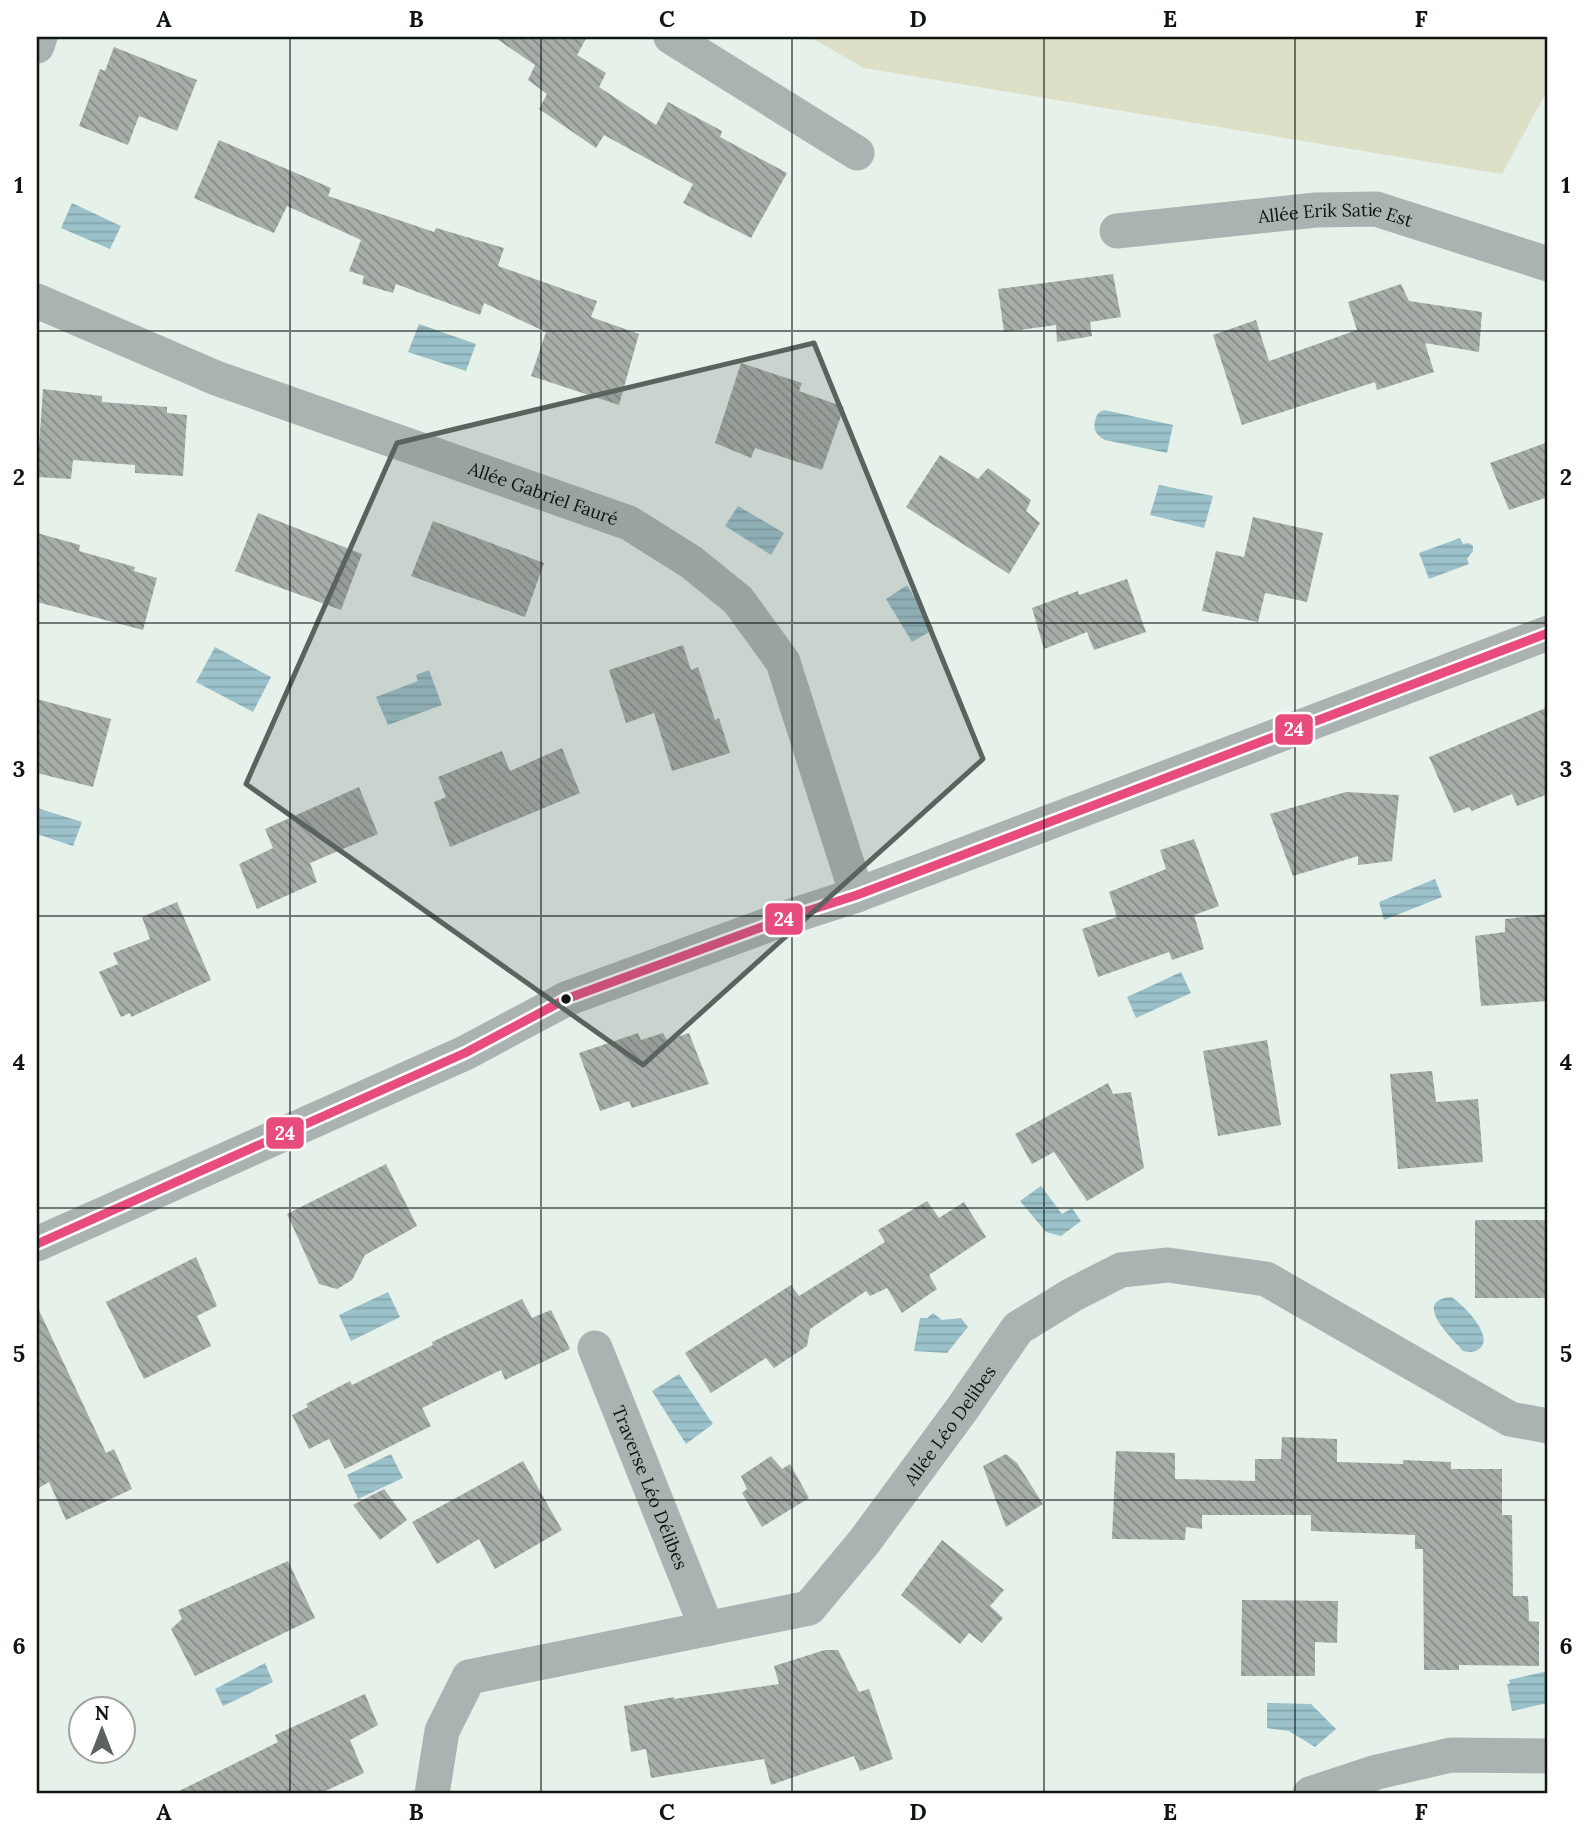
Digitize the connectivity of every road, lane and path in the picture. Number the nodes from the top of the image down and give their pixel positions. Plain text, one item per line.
1 (40, 37) edge
2 (671, 37) edge
3 (37, 46) edge
4 (857, 153) dead end
5 (1117, 231) dead end
6 (1548, 264) edge
7 (37, 301) edge
8 (1548, 633) edge
9 (856, 895) junction
10 (37, 1244) edge
11 (595, 1348) dead end
12 (1548, 1426) edge
13 (707, 1629) junction
14 (1548, 1756) edge
15 (432, 1794) edge
16 (1310, 1794) edge

1 - 3 street
2 - 4 street
5 - 6 street, Allée Erik Satie Est
7 - 9 street, Allée Gabriel Fauré
8 - 9 street
9 - 10 street
11 - 13 street, Traverse Léo Délibes
12 - 13 street, Allée Léo Delibes
13 - 15 street, Allée Léo Delibes
14 - 16 street

